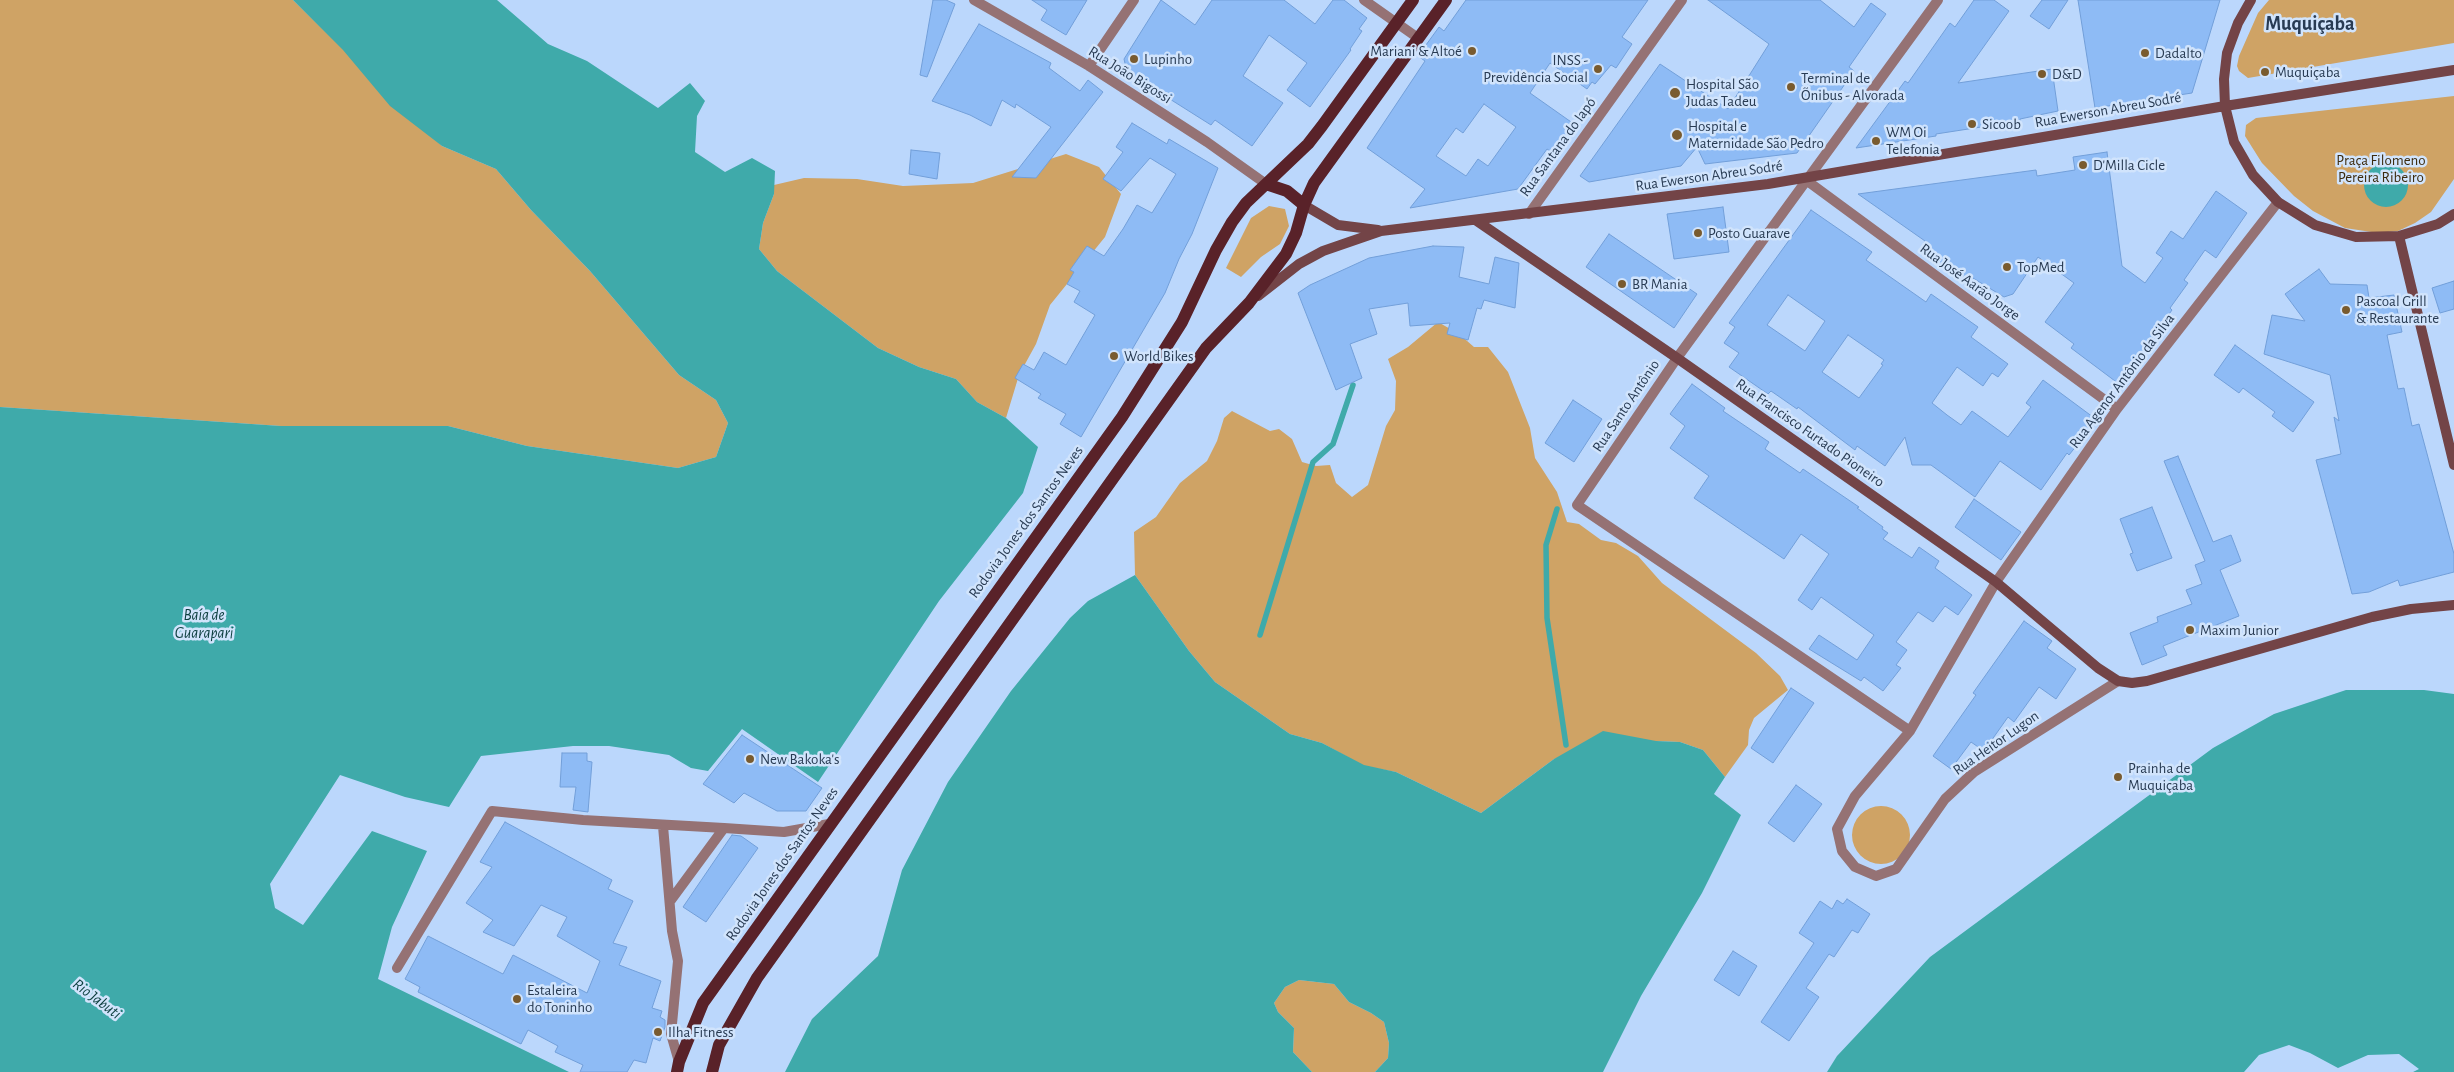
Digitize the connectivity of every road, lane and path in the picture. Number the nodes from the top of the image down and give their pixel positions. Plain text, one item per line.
1 (974, 0) edge
2 (1134, 0) edge
3 (1364, 0) edge
4 (1413, 0) edge
5 (1446, 0) edge
6 (1682, 0) edge
7 (1938, 0) edge
8 (2251, 0) edge
9 (1396, 23) junction
10 (1418, 38) junction
11 (1089, 66) junction
12 (2454, 70) edge
13 (2225, 106) junction
14 (1807, 178) junction
15 (1266, 184) junction
16 (2278, 202) junction
17 (1304, 205) junction
18 (1529, 214) junction
19 (2454, 214) edge
20 (1477, 220) junction
21 (1381, 231) junction
22 (2399, 236) junction
23 (1249, 303) junction
24 (1677, 358) junction
25 (2117, 408) junction
26 (2454, 465) edge
27 (1996, 582) junction
28 (2454, 605) edge
29 (2118, 681) junction
30 (1910, 731) junction
31 (829, 824) junction
32 (663, 826) junction
33 (724, 828) junction
34 (671, 900) junction
35 (397, 968) dead end
36 (678, 1067) edge
37 (712, 1072) edge

1 - 11 street, Rua João Bigossi
2 - 11 street
3 - 9 street
4 - 9 main road, Rodovia Jones dos Santos Neves
5 - 10 main road
6 - 18 street, Rua Santana do Iapó
7 - 14 street, Rua Santo Antônio
8 - 13 street
9 - 10 street
9 - 15 main road, Rodovia Jones dos Santos Neves
10 - 17 main road
11 - 15 street, Rua João Bigossi
12 - 13 street, Rua Ewerson Abreu Sodré
13 - 14 street, Rua Ewerson Abreu Sodré
13 - 16 street
14 - 18 street, Rua Ewerson Abreu Sodré
14 - 24 street, Rua Santo Antônio
14 - 25 street, Rua José Aarão Jorge
15 - 17 main road
15 - 31 main road, Rodovia Jones dos Santos Neves
16 - 22 street
16 - 25 street, Rua Agenor Antônio da Silva
17 - 21 street, Rua Ewerson Abreu Sodré
17 - 23 main road
18 - 20 street, Rua Ewerson Abreu Sodré
19 - 22 street
20 - 21 street, Rua Ewerson Abreu Sodré
20 - 24 street, Rua Francisco Furtado Pioneiro
21 - 23 street, Rua Ewerson Abreu Sodré
22 - 26 street
23 - 37 main road
24 - 27 street, Rua Francisco Furtado Pioneiro
24 - 30 street, Rua Santo Antônio
25 - 27 street, Rua Agenor Antônio da Silva
27 - 29 street, Rua Francisco Furtado Pioneiro
27 - 30 street, Rua Heitor Lugon
28 - 29 street
29 - 30 street, Rua Heitor Lugon
31 - 33 street
31 - 36 main road, Rodovia Jones dos Santos Neves
32 - 33 street
32 - 34 street
32 - 35 street
33 - 34 street
34 - 36 street

